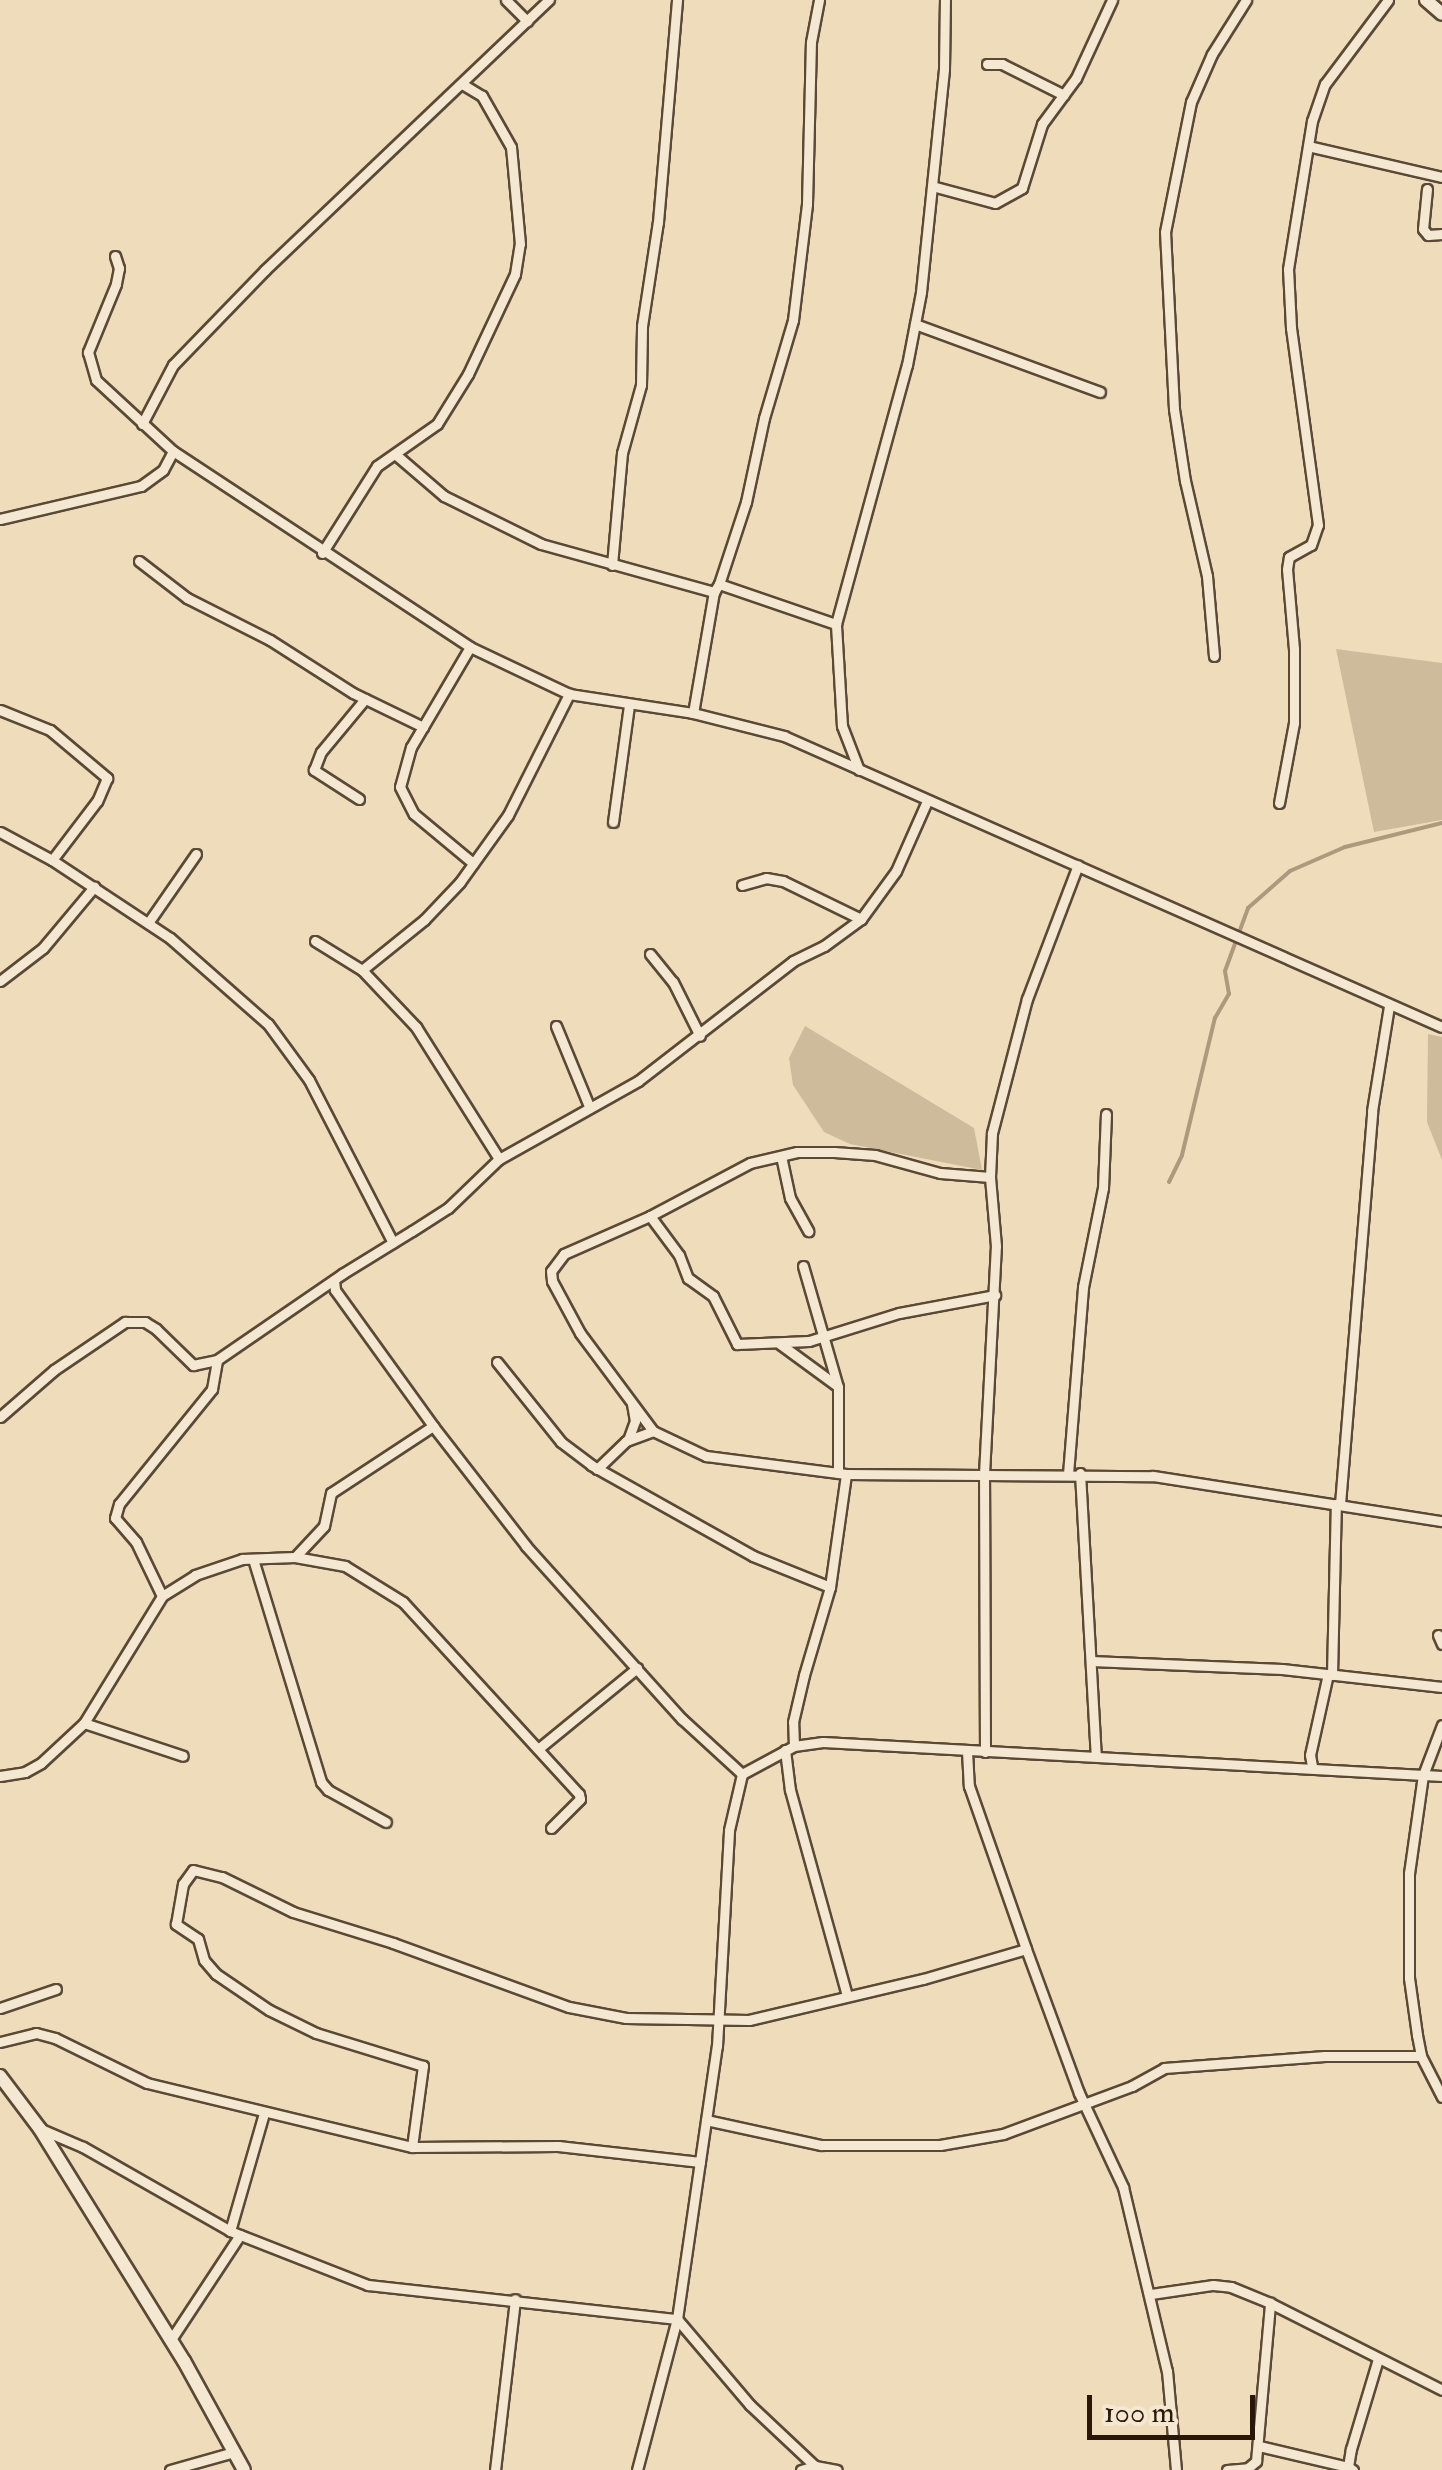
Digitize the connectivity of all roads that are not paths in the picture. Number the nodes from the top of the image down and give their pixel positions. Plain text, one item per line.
1 (506, 0) edge
2 (549, 0) edge
3 (678, 0) edge
4 (819, 0) edge
5 (946, 0) edge
6 (1112, 0) edge
7 (1246, 0) edge
8 (1388, 0) edge
9 (1426, 0) edge
10 (1442, 14) edge
11 (527, 21) junction
12 (986, 64) dead end
13 (469, 87) junction
14 (1064, 95) junction
15 (1308, 146) junction
16 (1442, 177) edge
17 (932, 186) junction
18 (1427, 189) dead end
19 (1442, 234) edge
20 (115, 256) dead end
21 (915, 324) junction
22 (1100, 392) dead end
23 (142, 424) junction
24 (172, 452) junction
25 (394, 454) junction
26 (0, 519) edge
27 (322, 553) junction
28 (139, 561) dead end
29 (612, 565) junction
30 (717, 588) junction
31 (836, 624) junction
32 (470, 648) junction
33 (1214, 656) dead end
34 (568, 694) junction
35 (366, 699) junction
36 (629, 704) junction
37 (0, 710) edge
38 (694, 713) junction
39 (423, 727) junction
40 (858, 770) junction
41 (359, 799) dead end
42 (927, 801) junction
43 (1279, 803) dead end
44 (613, 822) dead end
45 (0, 832) edge
46 (196, 854) dead end
47 (52, 860) junction
48 (473, 863) junction
49 (1078, 865) junction
50 (742, 885) dead end
51 (94, 887) junction
52 (860, 919) junction
53 (148, 923) junction
54 (316, 941) dead end
55 (650, 954) dead end
56 (362, 970) junction
57 (0, 981) edge
58 (1389, 1006) junction
59 (1441, 1024) edge
60 (556, 1026) dead end
61 (700, 1036) junction
62 (588, 1106) junction
63 (1106, 1114) dead end
64 (781, 1156) junction
65 (499, 1159) junction
66 (990, 1176) junction
67 (650, 1216) junction
68 (808, 1231) dead end
69 (393, 1243) junction
70 (804, 1266) dead end
71 (334, 1280) junction
72 (994, 1296) junction
73 (821, 1338) junction
74 (780, 1344) junction
75 (217, 1360) junction
76 (498, 1362) dead end
77 (838, 1387) junction
78 (632, 1403) junction
79 (0, 1417) edge
80 (433, 1426) junction
81 (653, 1431) junction
82 (628, 1440) junction
83 (597, 1469) junction
84 (842, 1473) junction
85 (1080, 1473) junction
86 (984, 1474) junction
87 (1068, 1474) junction
88 (1338, 1504) junction
89 (1442, 1521) edge
90 (295, 1556) junction
91 (252, 1559) junction
92 (830, 1587) junction
93 (162, 1596) junction
94 (1091, 1660) junction
95 (637, 1668) junction
96 (1330, 1674) junction
97 (1442, 1686) edge
98 (84, 1723) junction
99 (1442, 1724) edge
100 (789, 1748) junction
101 (538, 1750) junction
102 (968, 1751) junction
103 (985, 1752) junction
104 (183, 1756) dead end
105 (1096, 1756) junction
106 (1312, 1766) junction
107 (1, 1774) edge
108 (742, 1774) junction
109 (1424, 1775) junction
110 (1442, 1776) edge
111 (386, 1822) dead end
112 (551, 1828) dead end
113 (1026, 1949) junction
114 (56, 1989) dead end
115 (848, 1995) junction
116 (0, 2008) edge
117 (718, 2021) junction
118 (0, 2042) edge
119 (1421, 2056) junction
120 (0, 2076) edge
121 (1442, 2097) edge
122 (1085, 2105) junction
123 (264, 2113) junction
124 (706, 2120) junction
125 (40, 2129) junction
126 (412, 2147) junction
127 (700, 2162) junction
128 (235, 2233) junction
129 (1152, 2294) junction
130 (515, 2299) junction
131 (1270, 2302) junction
132 (677, 2319) junction
133 (170, 2341) junction
134 (1378, 2359) junction
135 (1442, 2390) edge
136 (1259, 2446) junction
137 (234, 2452) junction
138 (815, 2466) junction
139 (1350, 2468) edge
140 (170, 2470) edge
141 (244, 2470) edge
142 (495, 2470) edge
143 (636, 2470) edge
144 (801, 2470) edge
145 (834, 2470) edge
146 (1176, 2470) edge
147 (1227, 2470) edge

1 - 11 street
2 - 11 street
3 - 29 street
4 - 30 street
5 - 17 street
6 - 14 street
7 - 33 street
8 - 15 street
9 - 10 street
11 - 13 street
12 - 14 street
13 - 23 street
13 - 25 street
14 - 17 street
15 - 16 street
15 - 43 street
17 - 21 street
18 - 19 street
20 - 23 street
21 - 22 street
21 - 31 street
23 - 24 street
24 - 26 street
24 - 27 street
25 - 27 street
25 - 29 street
27 - 32 street
28 - 35 street
29 - 30 street
30 - 31 street
30 - 38 street
31 - 40 street
32 - 34 street
32 - 39 street
34 - 36 street
34 - 48 street
35 - 39 street
35 - 41 street
36 - 38 street
36 - 44 street
37 - 47 street
38 - 40 street
39 - 48 street
40 - 42 street
42 - 49 street
42 - 52 street
45 - 47 street
46 - 53 street
47 - 51 street
48 - 56 street
49 - 58 street
49 - 66 street
50 - 52 street
51 - 53 street
51 - 57 street
52 - 61 street
53 - 69 street
54 - 56 street
55 - 61 street
56 - 65 street
58 - 59 street
58 - 88 street
60 - 62 street
61 - 62 street
62 - 65 street
63 - 87 street
64 - 66 street
64 - 67 street
64 - 68 street
65 - 69 street
66 - 72 street
67 - 74 street
67 - 78 street
69 - 71 street
70 - 73 street
71 - 75 street
71 - 80 street
72 - 73 street
72 - 86 street
73 - 74 street
73 - 77 street
74 - 77 street
75 - 79 street
75 - 93 street
76 - 83 street
77 - 84 street
78 - 81 street
78 - 82 street
80 - 90 street
80 - 95 street
81 - 82 street
81 - 84 street
82 - 83 street
83 - 92 street
84 - 86 street
84 - 92 street
85 - 87 street
85 - 88 street
85 - 94 street
86 - 87 street
86 - 103 street
88 - 89 street
88 - 96 street
90 - 91 street
90 - 101 street
91 - 93 street
91 - 111 street
92 - 100 street
93 - 98 street
94 - 96 street
94 - 105 street
95 - 101 street
95 - 108 street
96 - 97 street
96 - 106 street
98 - 104 street
98 - 107 street
99 - 109 street
100 - 102 street
100 - 108 street
100 - 115 street
101 - 112 street
102 - 103 street
102 - 113 street
103 - 105 street
105 - 106 street
106 - 109 street
108 - 117 street
109 - 110 street
109 - 119 street
113 - 115 street
113 - 122 street
114 - 116 street
115 - 117 street
117 - 124 street
117 - 126 street
118 - 123 street
119 - 121 street
119 - 122 street
120 - 125 street
122 - 124 street
122 - 129 street
123 - 126 street
123 - 128 street
124 - 127 street
125 - 128 street
125 - 133 street
126 - 127 street
127 - 132 street
128 - 130 street
128 - 133 street
129 - 131 street
129 - 146 street
130 - 132 street
130 - 142 street
131 - 134 street
131 - 136 street
132 - 138 street
132 - 143 street
133 - 137 street
134 - 135 street
134 - 139 street
136 - 139 street
136 - 147 street
137 - 140 street
137 - 141 street
138 - 144 street
138 - 145 street

